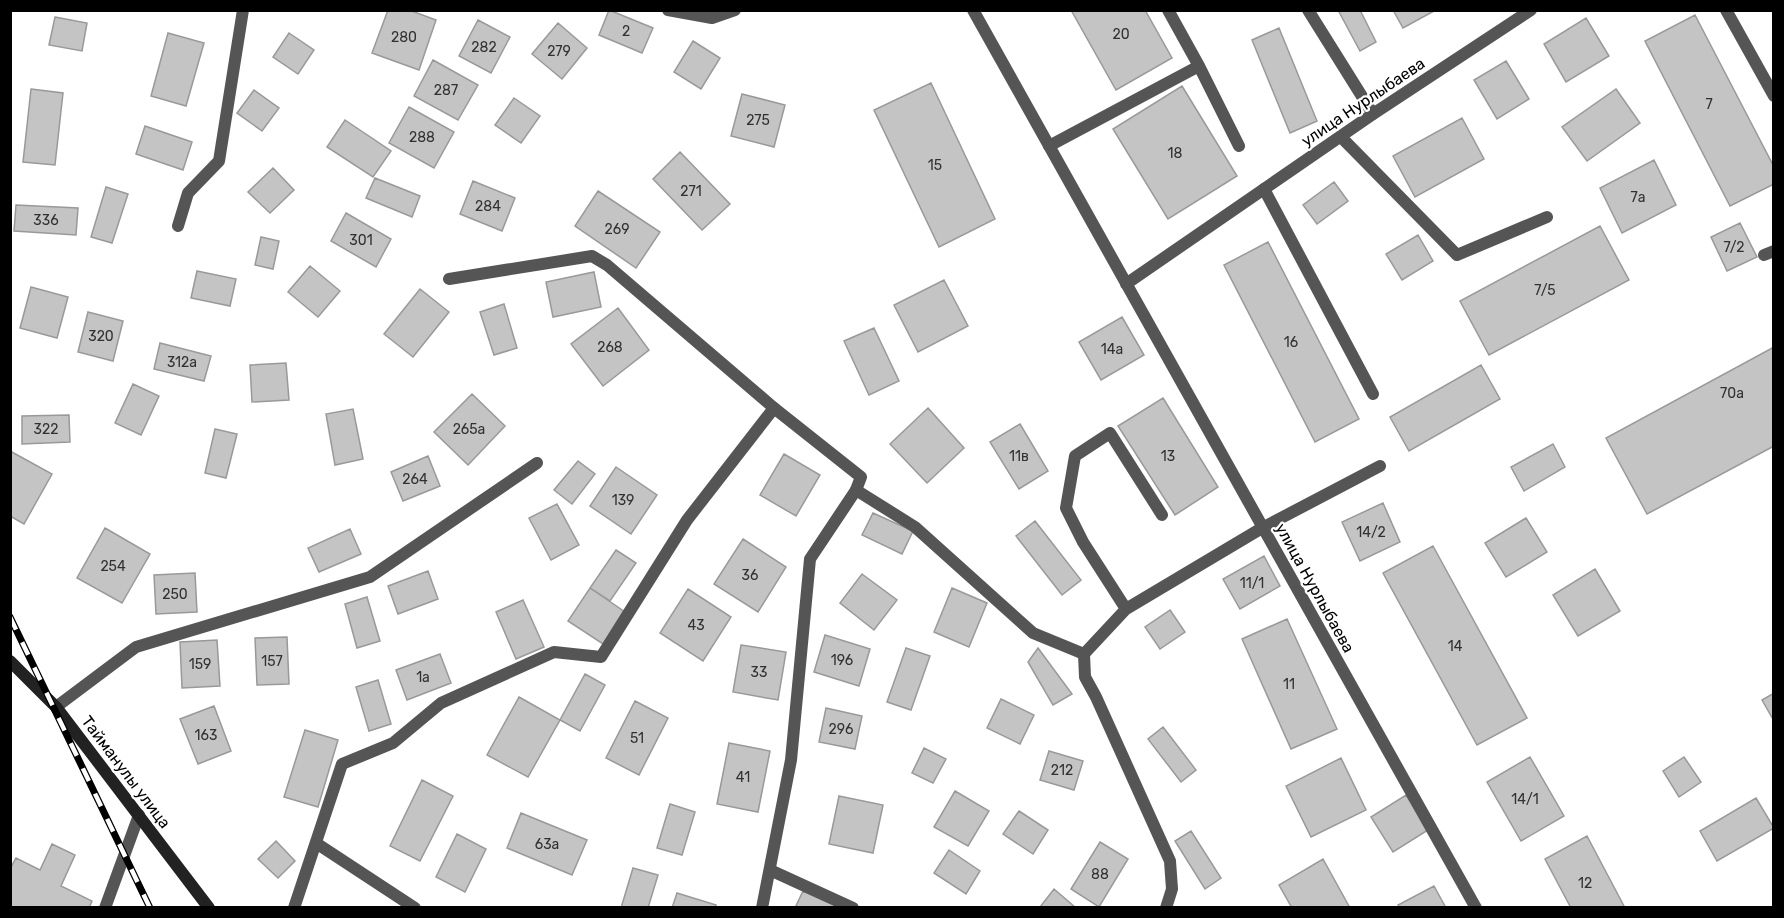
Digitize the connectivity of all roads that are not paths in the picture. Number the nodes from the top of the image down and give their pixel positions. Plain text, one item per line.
1 (243, 10) edge
2 (668, 10) edge
3 (735, 10) edge
4 (973, 10) edge
5 (1168, 10) edge
6 (1308, 10) edge
7 (1531, 10) edge
8 (1726, 10) edge
9 (1199, 66) junction
10 (1773, 96) edge
11 (1373, 114) junction
12 (1341, 137) junction
13 (1049, 146) junction
14 (1239, 146) dead end
15 (1263, 189) junction
16 (1547, 217) dead end
17 (178, 226) dead end
18 (449, 279) dead end
19 (1126, 284) junction
20 (1373, 394) dead end
21 (774, 408) junction
22 (537, 463) dead end
23 (1380, 466) dead end
24 (856, 490) junction
25 (1162, 515) dead end
26 (1262, 528) junction
27 (1126, 609) junction
28 (1084, 654) junction
29 (10, 661) edge
30 (56, 707) junction
31 (139, 816) junction
32 (316, 843) junction
33 (770, 870) junction
34 (105, 908) edge
35 (209, 908) edge
36 (294, 908) edge
37 (415, 908) edge
38 (762, 908) edge
39 (853, 908) edge
40 (1166, 908) edge
41 (1476, 908) edge

1 - 17 street
2 - 3 street
4 - 13 street, улица Нурлыбаева
5 - 9 street
6 - 11 street
7 - 11 street, улица Нурлыбаева
8 - 10 street
9 - 13 street
9 - 14 street
11 - 12 street, улица Нурлыбаева
12 - 15 street, улица Нурлыбаева
12 - 16 street
13 - 19 street, улица Нурлыбаева
15 - 19 street, улица Нурлыбаева
15 - 20 street
18 - 21 street
19 - 26 street, улица Нурлыбаева
21 - 24 street
21 - 32 street
22 - 30 street
23 - 26 street
24 - 28 street
24 - 33 street
25 - 27 street
26 - 27 street
26 - 41 street, улица Нурлыбаева
27 - 28 street
28 - 40 street
29 - 30 street, Тайманулы улица
30 - 31 street, Тайманулы улица
31 - 34 street
31 - 35 street, Тайманулы улица
32 - 36 street
32 - 37 street
33 - 38 street
33 - 39 street

